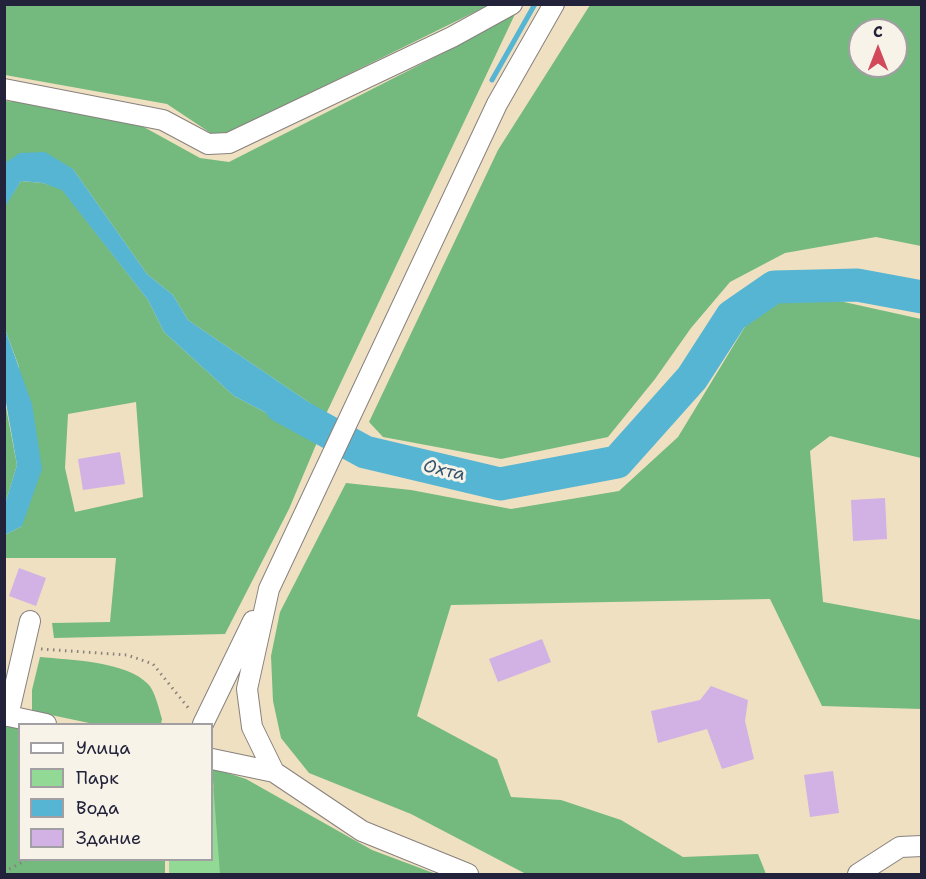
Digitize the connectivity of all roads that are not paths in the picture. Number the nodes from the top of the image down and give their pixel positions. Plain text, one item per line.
1 (512, 4) edge
2 (554, 4) edge
3 (4, 89) edge
4 (268, 589) junction
5 (30, 621) dead end
6 (6, 716) edge
7 (199, 720) edge
8 (41, 723) edge
9 (213, 759) edge
10 (274, 772) junction
11 (921, 846) edge
12 (468, 874) edge
13 (858, 874) edge

1 - 3 street
2 - 4 street
4 - 7 street
4 - 10 street
5 - 6 street
6 - 8 street
9 - 10 street
10 - 12 street
11 - 13 street

